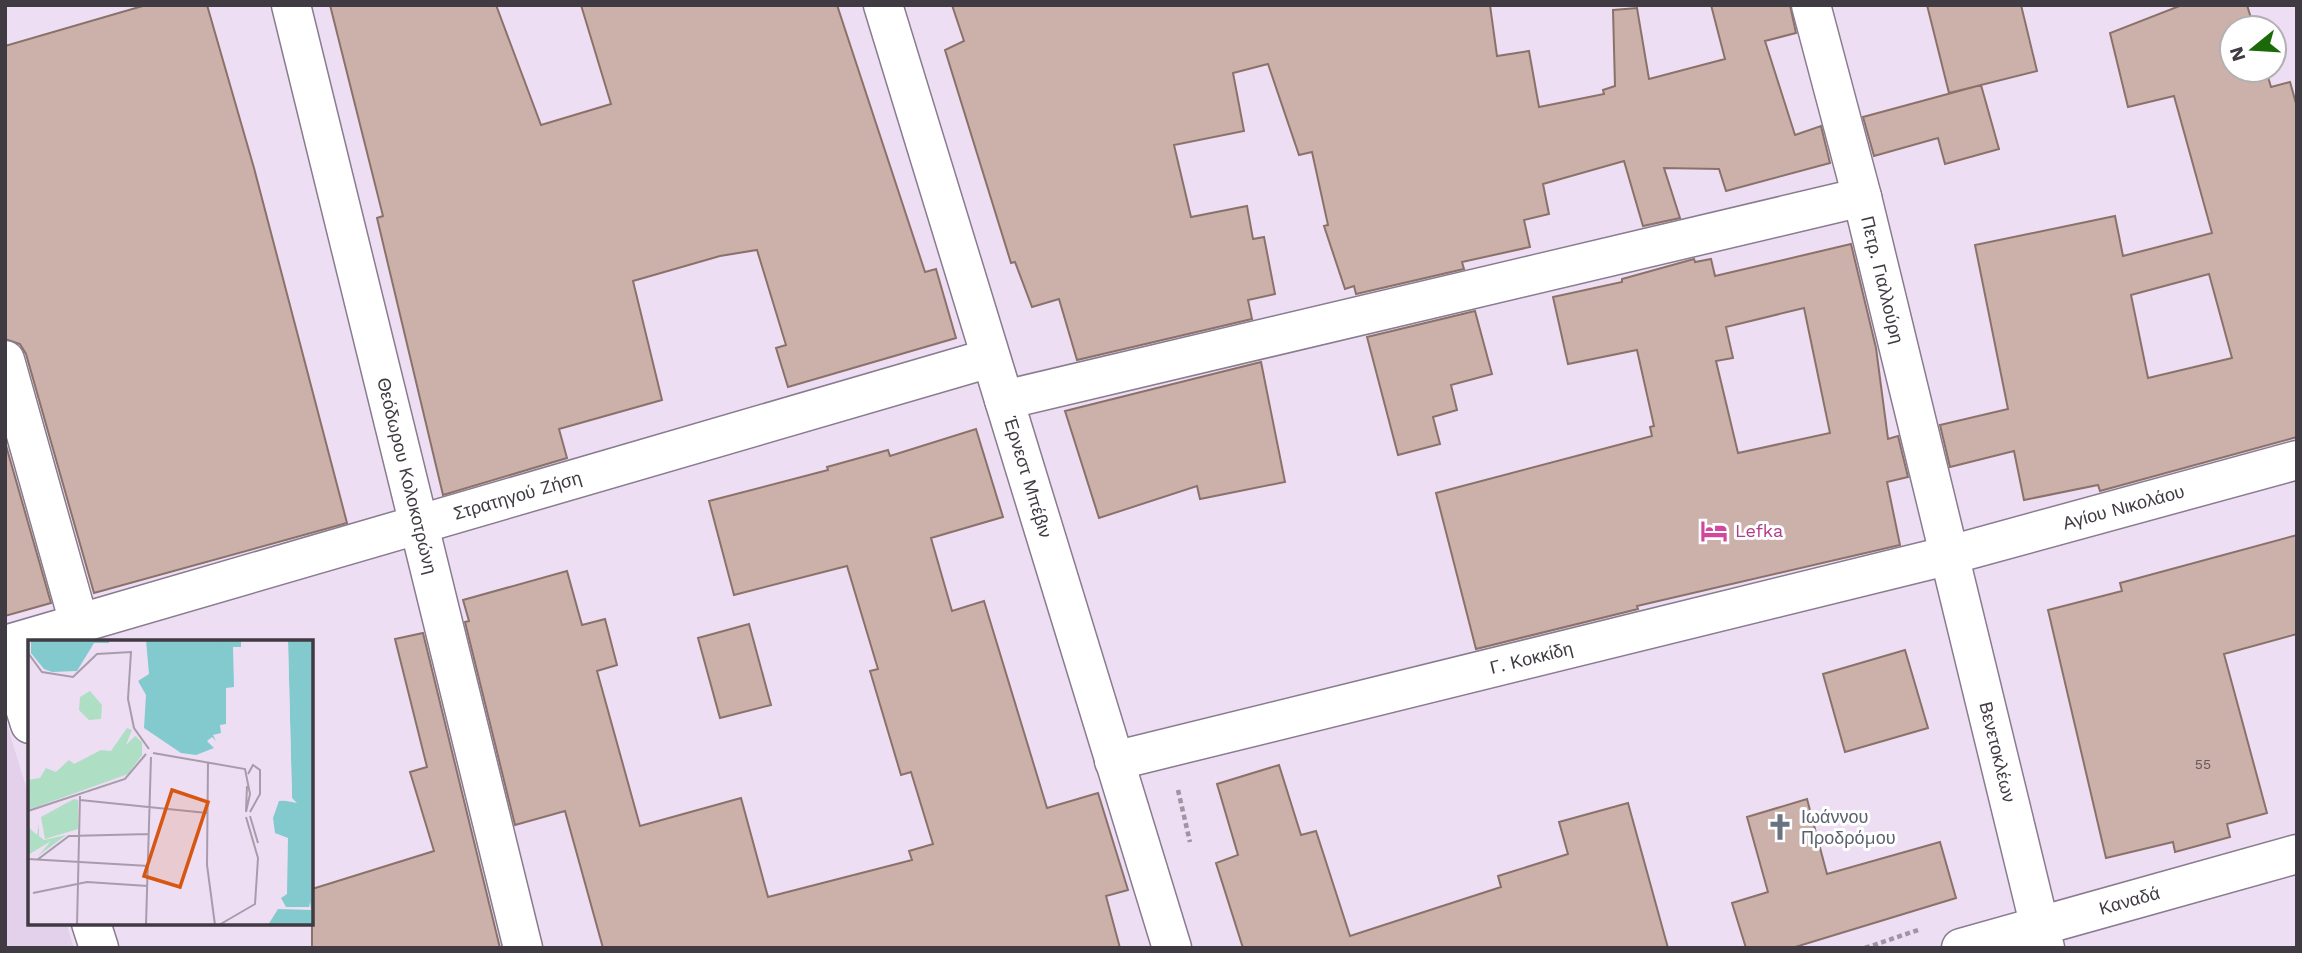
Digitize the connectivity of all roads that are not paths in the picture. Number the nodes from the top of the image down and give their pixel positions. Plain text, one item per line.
1 (290, 5) edge
2 (883, 5) edge
3 (1811, 5) edge
4 (1862, 197) junction
5 (990, 358) junction
6 (5, 360) edge
7 (1004, 400) junction
8 (2297, 460) edge
9 (416, 525) junction
10 (1950, 555) junction
11 (79, 623) junction
12 (5, 645) edge
13 (28, 718) edge
14 (1114, 761) junction
15 (2297, 854) edge
16 (93, 925) edge
17 (2042, 936) edge
18 (1946, 937) edge
19 (99, 948) edge
20 (523, 948) edge
21 (1172, 948) edge

1 - 9 street, Θεόδωρου Κολοκοτρώνη
2 - 5 street, Έρνεστ Μπέβιν
3 - 4 street, Πετρ. Γιαλλούρη
4 - 7 street
4 - 10 street, Πετρ. Γιαλλούρη
5 - 7 street, Έρνεστ Μπέβιν
5 - 9 street, Στρατηγού Ζήση
6 - 11 street
7 - 14 street, Έρνεστ Μπέβιν
8 - 10 street, Αγίου Νικολάου
9 - 11 street, Στρατηγού Ζήση
9 - 20 street, Θεόδωρου Κολοκοτρώνη
10 - 14 street, Γ. Κοκκίδη
10 - 17 street, Βενετοκλέων
11 - 12 street, Στρατηγού Ζήση
12 - 13 street
14 - 21 street, Έρνεστ Μπέβιν
15 - 17 street, Καναδά
16 - 19 street
17 - 18 street, Καναδά

